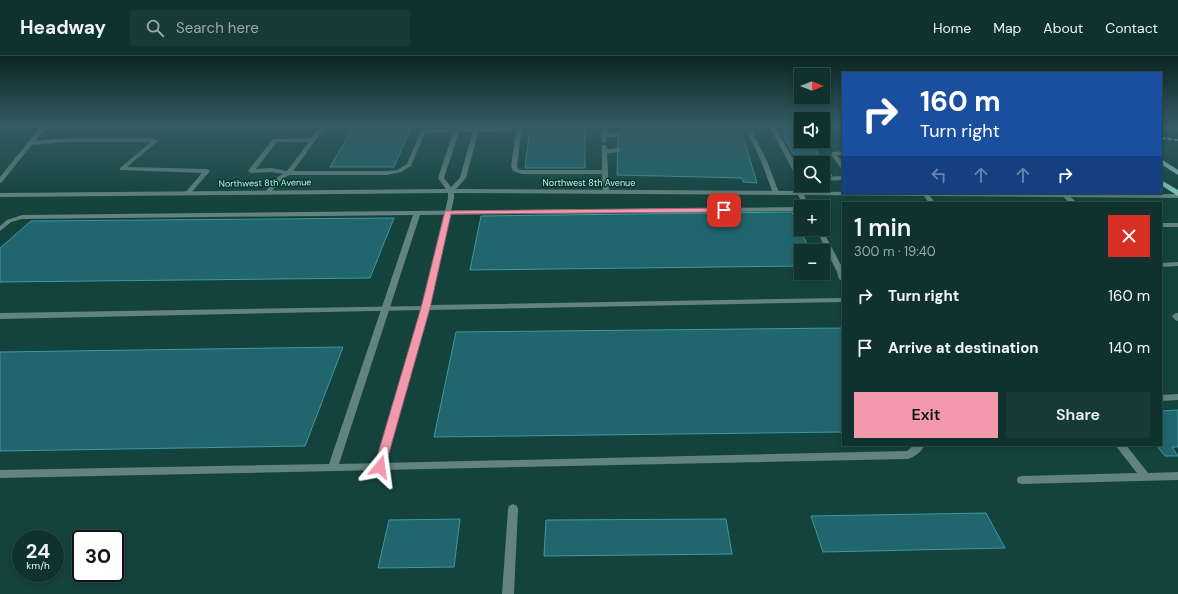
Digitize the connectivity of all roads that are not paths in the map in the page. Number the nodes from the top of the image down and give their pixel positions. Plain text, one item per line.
1 (24, 151) edge
2 (142, 151) edge
3 (267, 151) edge
4 (306, 151) edge
5 (415, 151) edge
6 (450, 151) edge
7 (470, 151) edge
8 (516, 151) edge
9 (604, 151) edge
10 (759, 151) edge
11 (786, 151) edge
12 (842, 153) edge
13 (1162, 162) edge
14 (842, 166) edge
15 (794, 167) edge
16 (606, 172) junction
17 (289, 173) junction
18 (1178, 173) edge
19 (842, 178) edge
20 (830, 179) edge
21 (0, 181) edge
22 (1162, 183) edge
23 (451, 191) junction
24 (268, 192) junction
25 (606, 192) junction
26 (188, 193) junction
27 (776, 193) junction
28 (800, 193) junction
29 (842, 193) edge
30 (926, 194) edge
31 (1064, 194) edge
32 (1092, 194) edge
33 (0, 195) edge
34 (1178, 195) edge
35 (804, 200) edge
36 (1073, 202) edge
37 (794, 209) edge
38 (448, 212) junction
39 (417, 213) junction
40 (1162, 225) edge
41 (1178, 225) edge
42 (0, 229) edge
43 (823, 236) edge
44 (1178, 264) edge
45 (1162, 265) edge
46 (842, 272) edge
47 (842, 300) edge
48 (386, 308) junction
49 (426, 308) junction
50 (0, 316) edge
51 (1178, 397) edge
52 (1162, 398) edge
53 (919, 446) edge
54 (1121, 446) edge
55 (380, 467) junction
56 (333, 468) junction
57 (0, 474) edge
58 (1144, 476) junction
59 (1178, 476) edge
60 (1022, 480) dead end
61 (513, 509) dead end
62 (508, 594) edge

1 - 21 street
2 - 26 street
3 - 17 street
4 - 17 street
5 - 17 street
6 - 23 street
7 - 23 street
8 - 16 street
9 - 16 street
10 - 27 street
11 - 15 street
12 - 14 street
13 - 18 main road
16 - 25 street
17 - 24 street
19 - 20 street
22 - 34 main road
23 - 24 street, Northwest 8th Avenue
23 - 25 street, Northwest 8th Avenue
23 - 38 street
24 - 26 street, Northwest 8th Avenue
25 - 27 street, Northwest 8th Avenue
26 - 33 street, Northwest 8th Avenue
27 - 28 street, Northwest 8th Avenue
28 - 29 street, Northwest 8th Avenue
28 - 35 street
30 - 31 street, Northwest 8th Avenue
31 - 32 street, Northwest 8th Avenue
31 - 36 street
32 - 34 street, Northwest 8th Avenue
37 - 38 street
38 - 39 street
38 - 49 street
39 - 42 street
39 - 48 street
40 - 41 street
43 - 46 street
44 - 45 street
47 - 49 street
48 - 49 street
48 - 50 street
48 - 56 street
49 - 55 street
51 - 52 street
53 - 55 street
54 - 58 street
55 - 56 street
56 - 57 street
58 - 59 street
58 - 60 street
61 - 62 street

